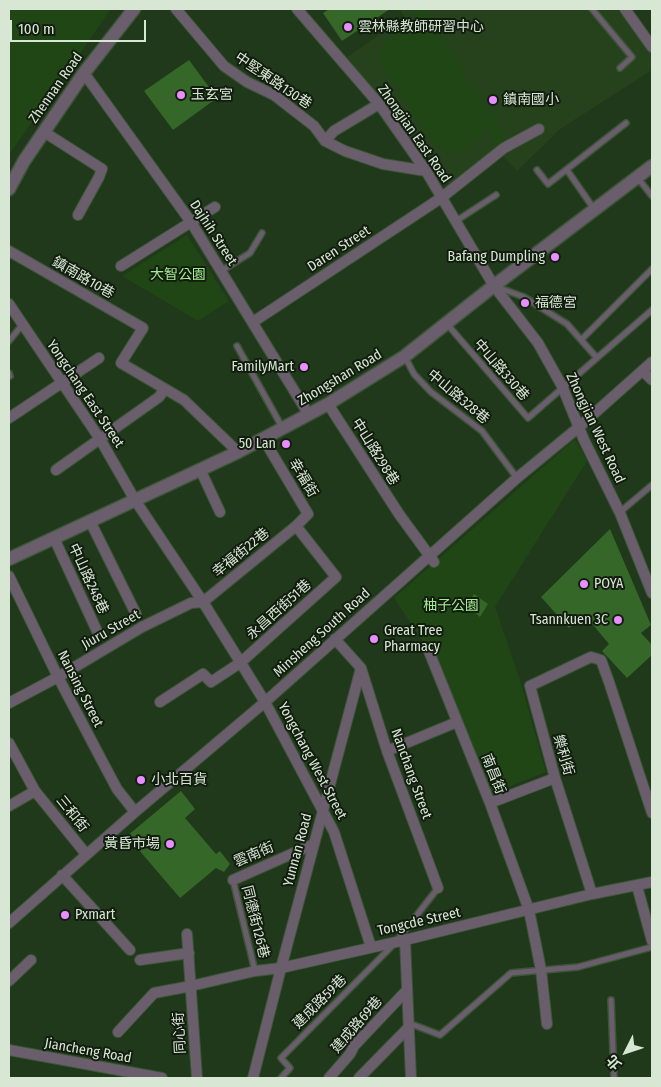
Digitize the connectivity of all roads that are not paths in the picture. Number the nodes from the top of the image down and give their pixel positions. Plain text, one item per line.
1 (134, 9) edge
2 (176, 9) edge
3 (297, 9) edge
4 (592, 9) edge
5 (626, 9) edge
6 (652, 47) edge
7 (620, 68) dead end
8 (84, 73) junction
9 (379, 104) junction
10 (626, 123) dead end
11 (539, 129) dead end
12 (44, 132) junction
13 (325, 141) junction
14 (652, 166) edge
15 (537, 170) dead end
16 (567, 170) junction
17 (426, 171) junction
18 (637, 177) junction
19 (10, 183) edge
20 (496, 195) dead end
21 (652, 196) edge
22 (441, 198) junction
23 (215, 207) dead end
24 (595, 209) junction
25 (78, 215) dead end
26 (191, 222) junction
27 (455, 222) junction
28 (262, 233) dead end
29 (9, 250) edge
30 (121, 266) dead end
31 (652, 269) edge
32 (221, 271) junction
33 (494, 286) junction
34 (9, 304) edge
35 (652, 310) edge
36 (253, 322) junction
37 (446, 324) junction
38 (22, 325) junction
39 (581, 340) junction
40 (9, 341) edge
41 (236, 346) dead end
42 (405, 356) junction
43 (99, 358) dead end
44 (597, 358) junction
45 (652, 362) edge
46 (643, 371) junction
47 (652, 380) edge
48 (62, 383) junction
49 (562, 386) junction
50 (164, 390) junction
51 (328, 404) junction
52 (309, 415) junction
53 (9, 418) edge
54 (579, 427) junction
55 (282, 428) junction
56 (263, 438) junction
57 (100, 439) junction
58 (238, 452) junction
59 (56, 470) dead end
60 (200, 470) junction
61 (517, 478) junction
62 (652, 485) edge
63 (136, 500) junction
64 (220, 512) dead end
65 (620, 513) junction
66 (90, 521) junction
67 (296, 526) junction
68 (54, 538) junction
69 (9, 559) edge
70 (432, 559) junction
71 (9, 576) edge
72 (649, 577) edge
73 (652, 593) edge
74 (203, 602) junction
75 (136, 614) dead end
76 (97, 631) dead end
77 (335, 639) junction
78 (428, 649) dead end
79 (240, 663) junction
80 (362, 668) junction
81 (58, 677) junction
82 (160, 702) dead end
83 (265, 702) junction
84 (9, 703) edge
85 (456, 722) junction
86 (9, 743) edge
87 (387, 751) junction
88 (555, 778) junction
89 (35, 791) junction
90 (490, 803) junction
91 (9, 806) edge
92 (323, 810) junction
93 (135, 812) junction
94 (652, 813) edge
95 (314, 844) junction
96 (86, 854) junction
97 (62, 875) junction
98 (232, 880) joint
99 (652, 882) edge
100 (637, 886) junction
101 (438, 888) joint
102 (592, 894) junction
103 (529, 910) junction
104 (9, 923) edge
105 (186, 934) dead end
106 (652, 941) edge
107 (400, 942) junction
108 (371, 947) junction
109 (652, 947) edge
110 (130, 950) dead end
111 (189, 953) junction
112 (31, 960) dead end
113 (140, 960) dead end
114 (280, 968) junction
115 (541, 970) junction
116 (255, 971) junction
117 (9, 981) edge
118 (191, 986) junction
119 (407, 990) junction
120 (611, 1000) dead end
121 (547, 1024) dead end
122 (408, 1028) junction
123 (118, 1032) dead end
124 (9, 1050) edge
125 (160, 1078) edge
126 (197, 1078) edge
127 (253, 1078) edge
128 (281, 1078) edge
129 (329, 1078) edge
130 (359, 1078) edge
131 (411, 1078) edge
132 (614, 1078) edge

1 - 8 street, Zhennan Road
2 - 13 street, 中堅東路130巷
3 - 9 street, Zhongjian East Road
4 - 7 lane
5 - 6 street
8 - 12 street, Zhennan Road
8 - 26 street, Dajhih Street
9 - 13 street
9 - 17 street, Zhongjian East Road
10 - 16 lane
11 - 22 street, Daren Street
12 - 19 street, Zhennan Road
12 - 25 street
13 - 17 street, 中堅東路130巷
14 - 18 street, Zhongshan Road
15 - 16 lane
16 - 24 lane
17 - 22 street, Zhongjian East Road
18 - 21 lane
18 - 24 street, Zhongshan Road
20 - 27 lane
22 - 27 street, Zhongjian East Road
22 - 36 street, Daren Street
23 - 26 street
24 - 33 street, Zhongshan Road
26 - 30 street
26 - 32 street, Dajhih Street
27 - 33 street, Zhongjian East Road
28 - 32 lane
29 - 50 street, 鎮南路10巷
31 - 39 lane
32 - 36 street, Dajhih Street
33 - 37 street, Zhongshan Road
33 - 39 lane
33 - 49 street, Zhongjian West Road
34 - 38 street, Yongchang East Street
35 - 44 lane
36 - 52 street, Dajhih Street
37 - 42 street, Zhongshan Road
37 - 49 lane, 中山路330巷
38 - 40 lane
38 - 48 street, Yongchang East Street
39 - 44 lane
41 - 55 lane
42 - 51 street, Zhongshan Road
42 - 61 lane, 中山路328巷
43 - 48 street
44 - 49 lane
45 - 46 street, Minsheng South Road
46 - 47 street
46 - 54 street, Minsheng South Road
48 - 53 street
48 - 57 street, Yongchang East Street
49 - 54 street, Zhongjian West Road
50 - 57 street
50 - 58 street
51 - 52 street, Zhongshan Road
51 - 70 street, 中山路298巷
52 - 55 street, Zhongshan Road
54 - 61 street, Minsheng South Road
54 - 65 street, Zhongjian West Road
55 - 56 street, Zhongshan Road
56 - 58 street, Zhongshan Road
56 - 67 street, 幸福街
57 - 59 street
57 - 63 street, Yongchang East Street
58 - 60 street, Zhongshan Road
60 - 63 street, Zhongshan Road
60 - 64 street
61 - 70 street, Minsheng South Road
62 - 65 lane
63 - 66 street, Zhongshan Road
63 - 74 street, Yongchang West Street
65 - 72 street, Zhongjian West Road
66 - 68 street, Zhongshan Road
66 - 75 street
67 - 74 street, 幸福街22巷
67 - 79 street, 永昌西街51巷
68 - 69 street, Zhongshan Road
68 - 76 street, 中山路248巷
70 - 77 street, Minsheng South Road
71 - 81 street, Nansing Street
72 - 73 street, Zhongjian West Road
74 - 79 street, Yongchang West Street
74 - 81 street, Jiuru Street
77 - 80 street
77 - 83 street, Minsheng South Road
78 - 85 street, 南昌街
79 - 82 street, 永昌西街51巷
79 - 83 street, Yongchang West Street
80 - 87 street, Nanchang Street
80 - 92 street, Yunnan Road
81 - 84 street, Jiuru Street
81 - 93 street, Nansing Street
83 - 92 street, Yongchang West Street
83 - 93 street, Minsheng South Road
85 - 87 street
85 - 90 street, 南昌街
86 - 89 street, 三和街
87 - 101 street, Nanchang Street
88 - 90 street
88 - 94 street, 樂利街
88 - 102 street, 樂利街
89 - 91 street
89 - 96 street, 三和街
90 - 103 street, 南昌街
92 - 95 street, Yunnan Road
92 - 108 street, Yongchang West Street
93 - 96 street, Minsheng South Road
95 - 98 street, 雲南街
95 - 114 street, Yunnan Road
96 - 97 street, Minsheng South Road
97 - 104 street, Minsheng South Road
97 - 110 street
98 - 116 lane, 同德街126巷
99 - 100 street, Tongcde Street
100 - 102 street, Tongcde Street
100 - 106 street
101 - 107 lane
102 - 103 street, Tongcde Street
103 - 107 street, Tongcde Street
103 - 115 street, 南昌街
105 - 111 street, 同心街
107 - 108 street, Tongcde Street
107 - 119 street
107 - 128 lane, 建成路59巷
108 - 114 street, Tongcde Street
109 - 115 lane
111 - 113 street
111 - 118 street, 同心街
112 - 117 street
114 - 116 street, Tongcde Street
114 - 127 street, Yunnan Road
115 - 121 street, 南昌街
115 - 122 lane
116 - 118 street, Tongcde Street
118 - 123 street
118 - 126 street, 同心街
119 - 122 street
119 - 129 street, 建成路69巷
120 - 132 lane
122 - 130 street
122 - 131 street
124 - 125 street, Jiancheng Road

